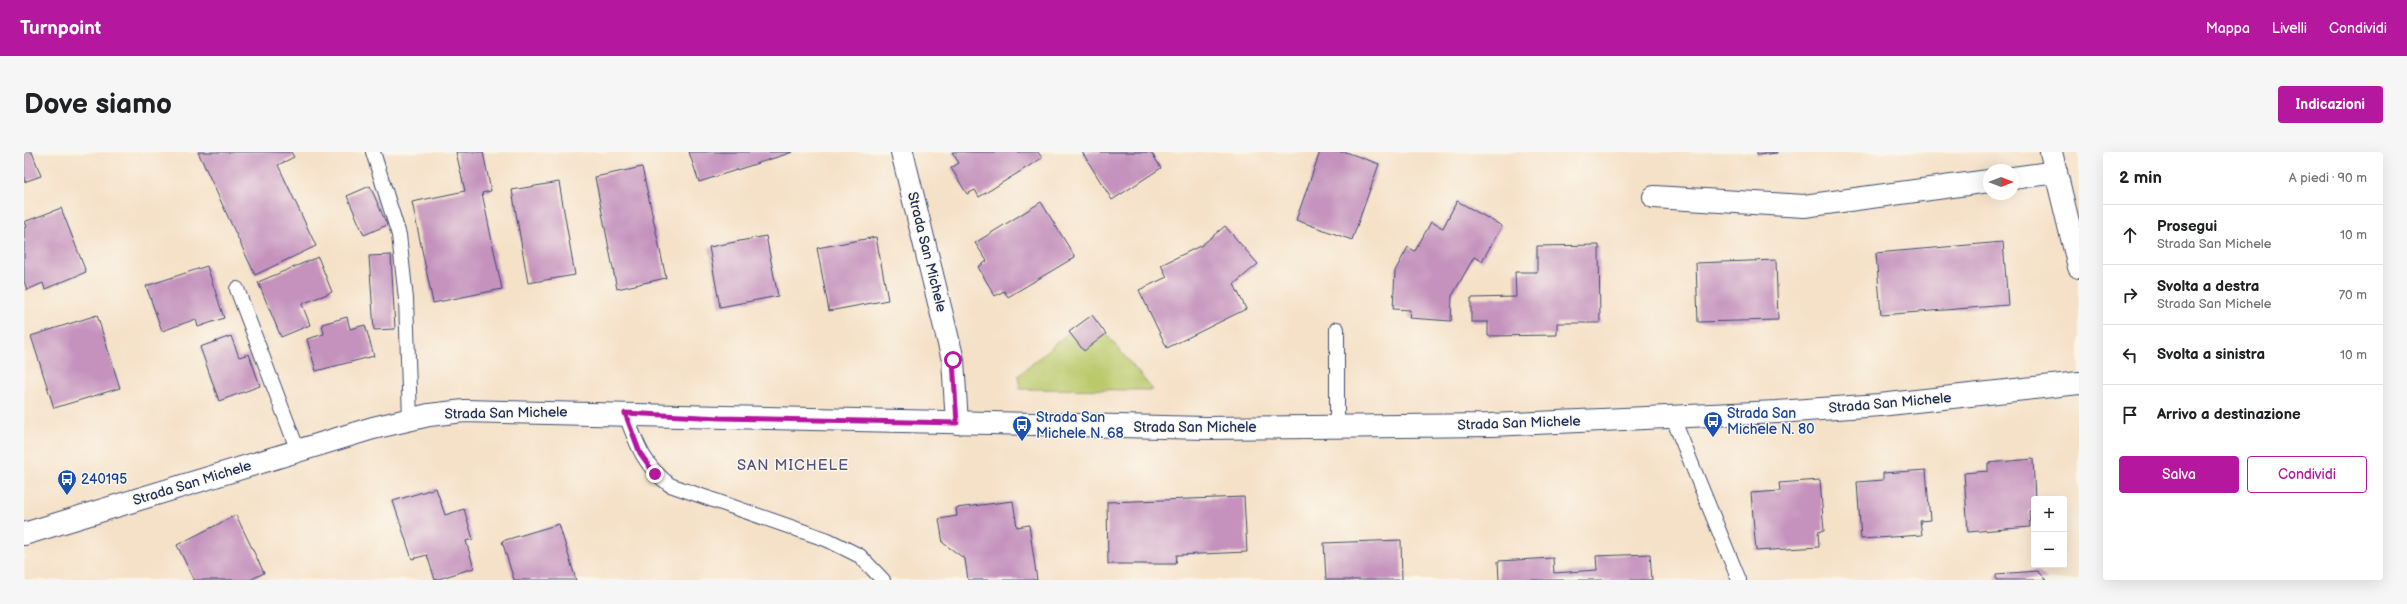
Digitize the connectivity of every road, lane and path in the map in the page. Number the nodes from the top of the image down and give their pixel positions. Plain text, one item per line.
1 (373, 152) edge
2 (902, 152) edge
3 (2054, 162) edge
4 (2019, 176) edge
5 (1983, 182) edge
6 (1654, 197) dead end
7 (2079, 267) edge
8 (237, 289) dead end
9 (1337, 329) dead end
10 (2079, 386) edge
11 (625, 413) junction
12 (1672, 416) junction
13 (410, 419) junction
14 (957, 423) junction
15 (1337, 426) junction
16 (298, 451) junction
17 (24, 534) edge
18 (883, 580) edge
19 (1739, 580) edge

1 - 13 lane
2 - 14 street, Strada San Michele
3 - 4 street
3 - 7 street
5 - 6 street
8 - 16 lane
9 - 15 lane
10 - 12 street, Strada San Michele
11 - 13 street, Strada San Michele
11 - 14 street, Strada San Michele
11 - 18 lane
12 - 15 street, Strada San Michele
12 - 19 lane
13 - 16 street, Strada San Michele
14 - 15 street, Strada San Michele
16 - 17 street, Strada San Michele

